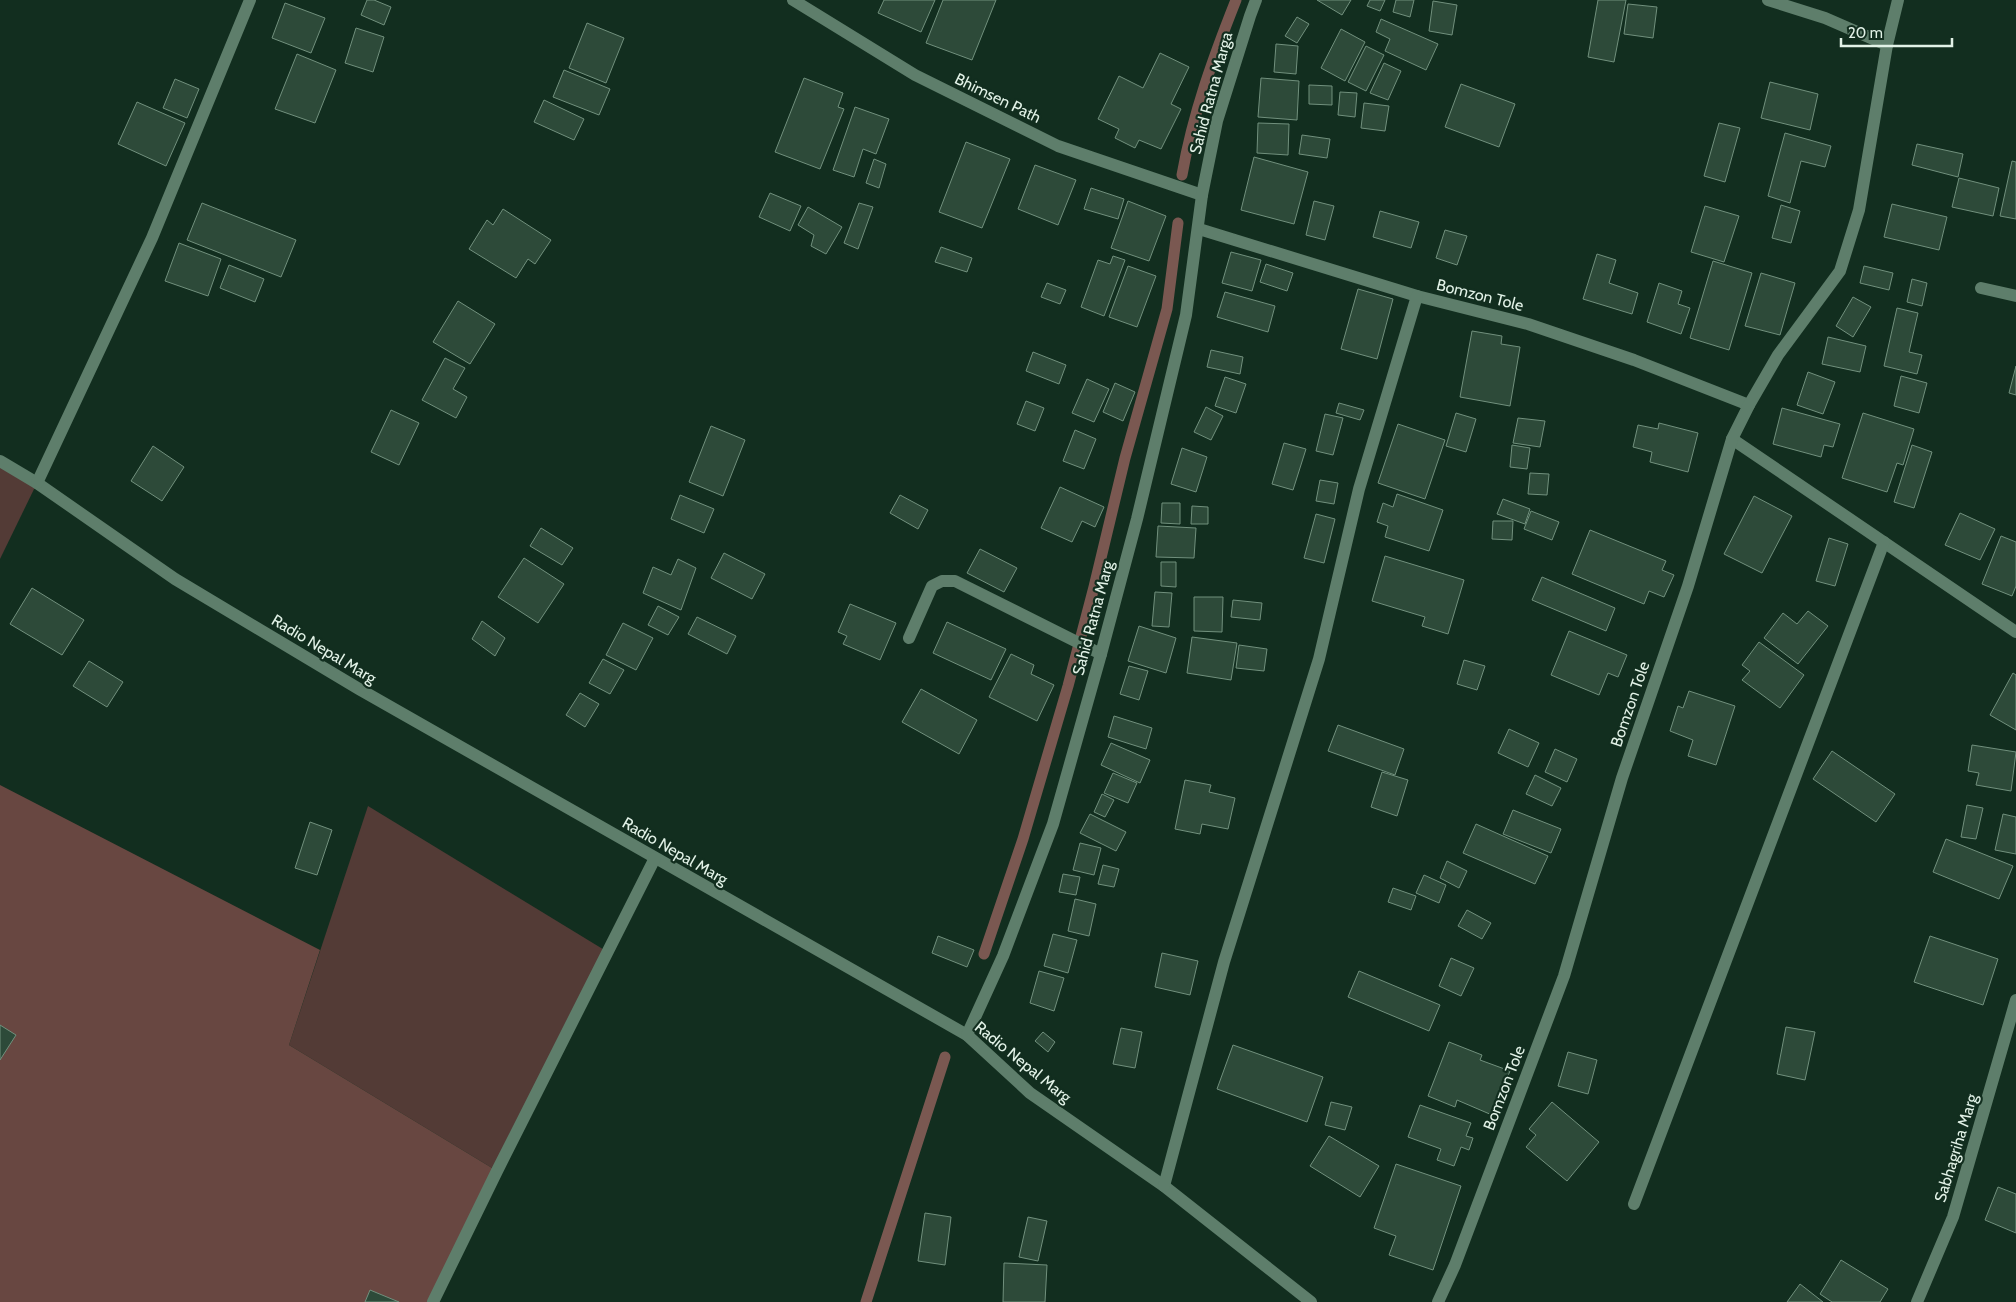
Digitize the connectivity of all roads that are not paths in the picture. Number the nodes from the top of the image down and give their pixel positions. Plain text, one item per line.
1 (250, 0) edge
2 (793, 0) edge
3 (1256, 0) edge
4 (1768, 0) edge
5 (1898, 0) edge
6 (1887, 45) junction
7 (1202, 195) junction
8 (1198, 229) junction
9 (1981, 288) dead end
10 (1417, 296) junction
11 (2016, 296) edge
12 (1749, 405) junction
13 (1732, 439) junction
14 (0, 461) edge
15 (37, 483) junction
16 (1884, 542) junction
17 (2016, 632) edge
18 (909, 638) dead end
19 (1101, 654) junction
20 (654, 858) junction
21 (2016, 1000) edge
22 (967, 1036) junction
23 (1164, 1186) junction
24 (1634, 1204) dead end
25 (433, 1302) edge
26 (1311, 1302) edge
27 (1438, 1302) edge
28 (1917, 1302) edge

1 - 15 street
2 - 7 street, Bhimsen Path
3 - 7 street, Sahid Ratna Marga
4 - 6 street
5 - 6 street, Bomzon Tole
6 - 12 street, Bomzon Tole
7 - 8 street, Sahid Ratna Marg
8 - 10 street, Bomzon Tole
8 - 19 street, Sahid Ratna Marg
9 - 11 street
10 - 12 street, Bomzon Tole
10 - 23 street
12 - 13 street, Bomzon Tole
13 - 16 street
13 - 27 street, Bomzon Tole
14 - 15 street, Radio Nepal Marg
15 - 20 street, Radio Nepal Marg
16 - 17 street
16 - 24 street
18 - 19 street
19 - 22 street, Sahid Ratna Marg
20 - 22 street, Radio Nepal Marg
20 - 25 street
21 - 28 street, Sabhagriha Marg
22 - 23 street, Radio Nepal Marg
23 - 26 street, Radio Nepal Marg

